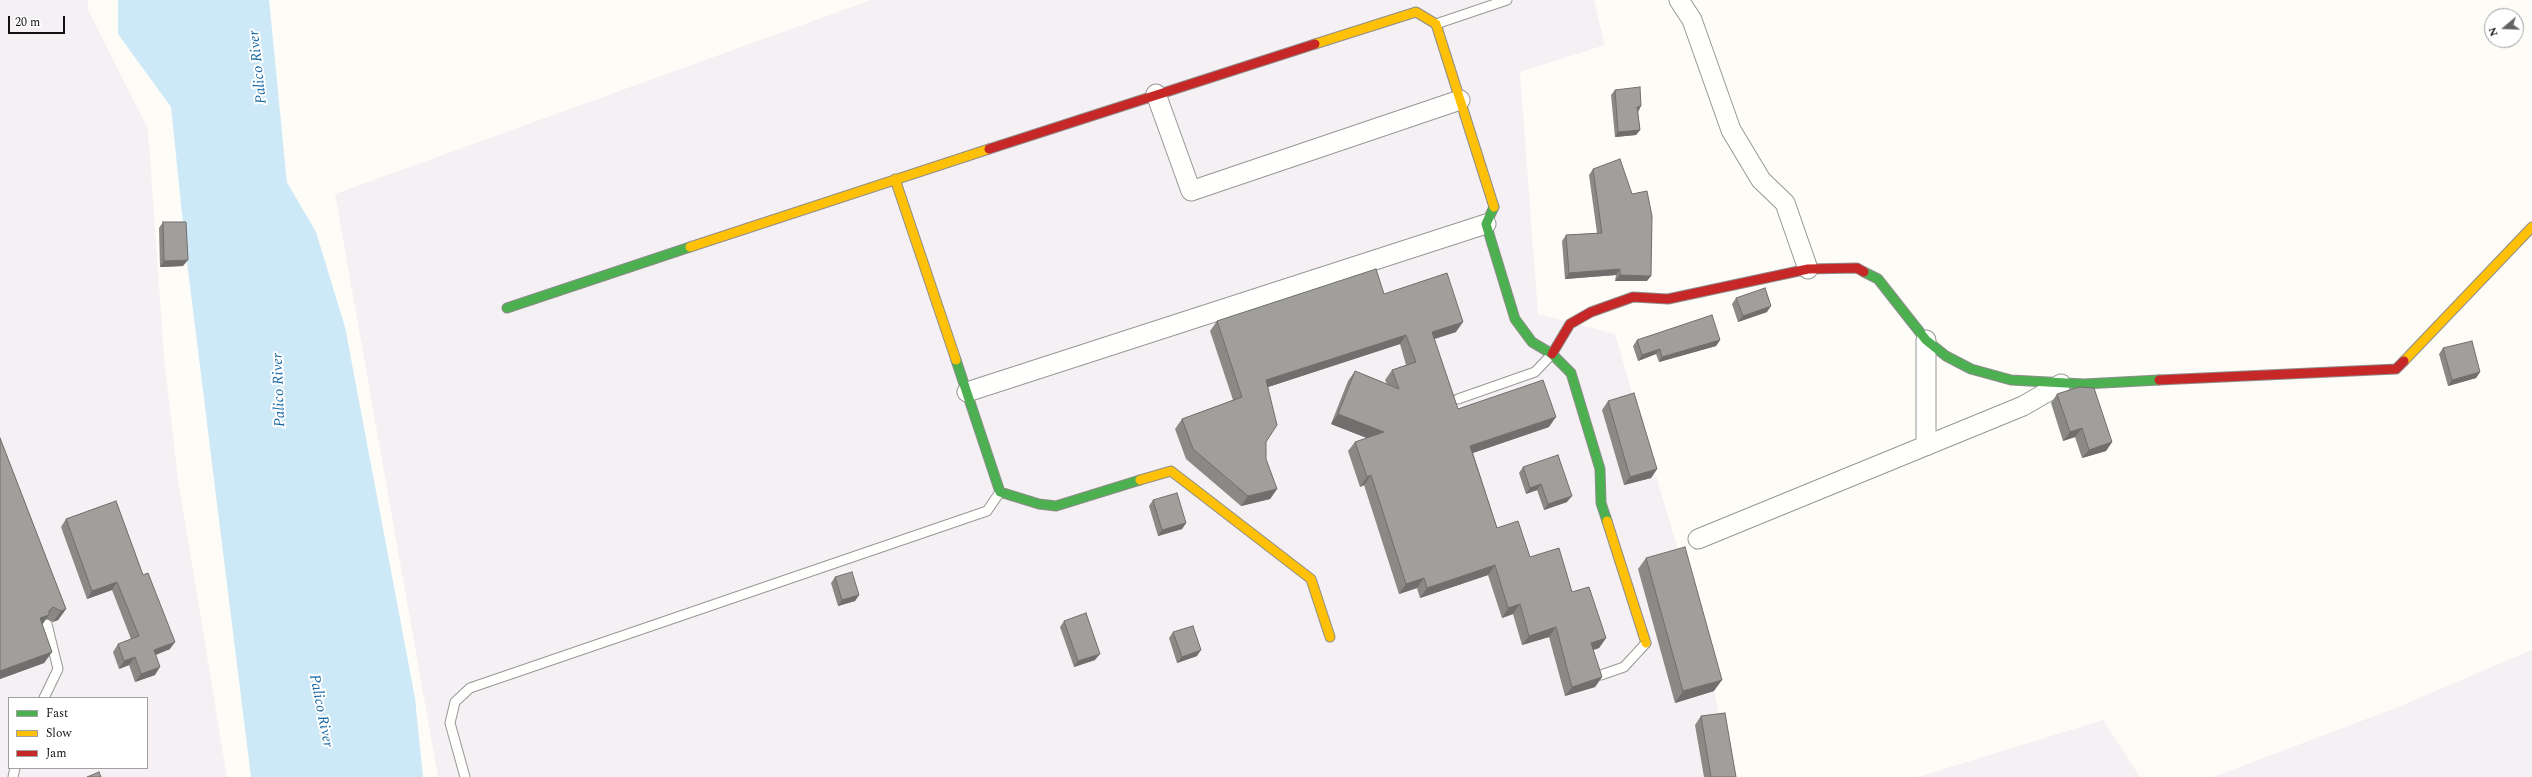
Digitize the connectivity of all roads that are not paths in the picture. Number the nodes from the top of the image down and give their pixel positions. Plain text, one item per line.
1 (1507, 0) edge
2 (1679, 0) edge
3 (1436, 24) junction
4 (1156, 94) junction
5 (1460, 100) junction
6 (895, 179) junction
7 (1486, 224) junction
8 (2532, 227) edge
9 (1808, 269) junction
10 (507, 308) dead end
11 (1926, 340) junction
12 (1552, 354) junction
13 (2061, 384) junction
14 (966, 392) junction
15 (1458, 399) dead end
16 (1926, 446) junction
17 (1000, 492) junction
18 (1698, 539) dead end
19 (47, 624) edge
20 (1330, 637) dead end
21 (1646, 643) joint
22 (1601, 675) edge
23 (44, 697) edge
24 (465, 777) edge

1 - 3 lane
2 - 9 street
3 - 4 street
3 - 5 street
4 - 5 street
4 - 6 street
5 - 7 street
6 - 10 street
6 - 14 street
7 - 12 street
7 - 14 street
8 - 13 street
9 - 11 street
9 - 12 street
11 - 13 street
11 - 16 street
12 - 15 lane
12 - 21 street
13 - 16 street
14 - 17 street
16 - 18 street
17 - 20 street
17 - 24 lane
19 - 23 lane
21 - 22 lane

